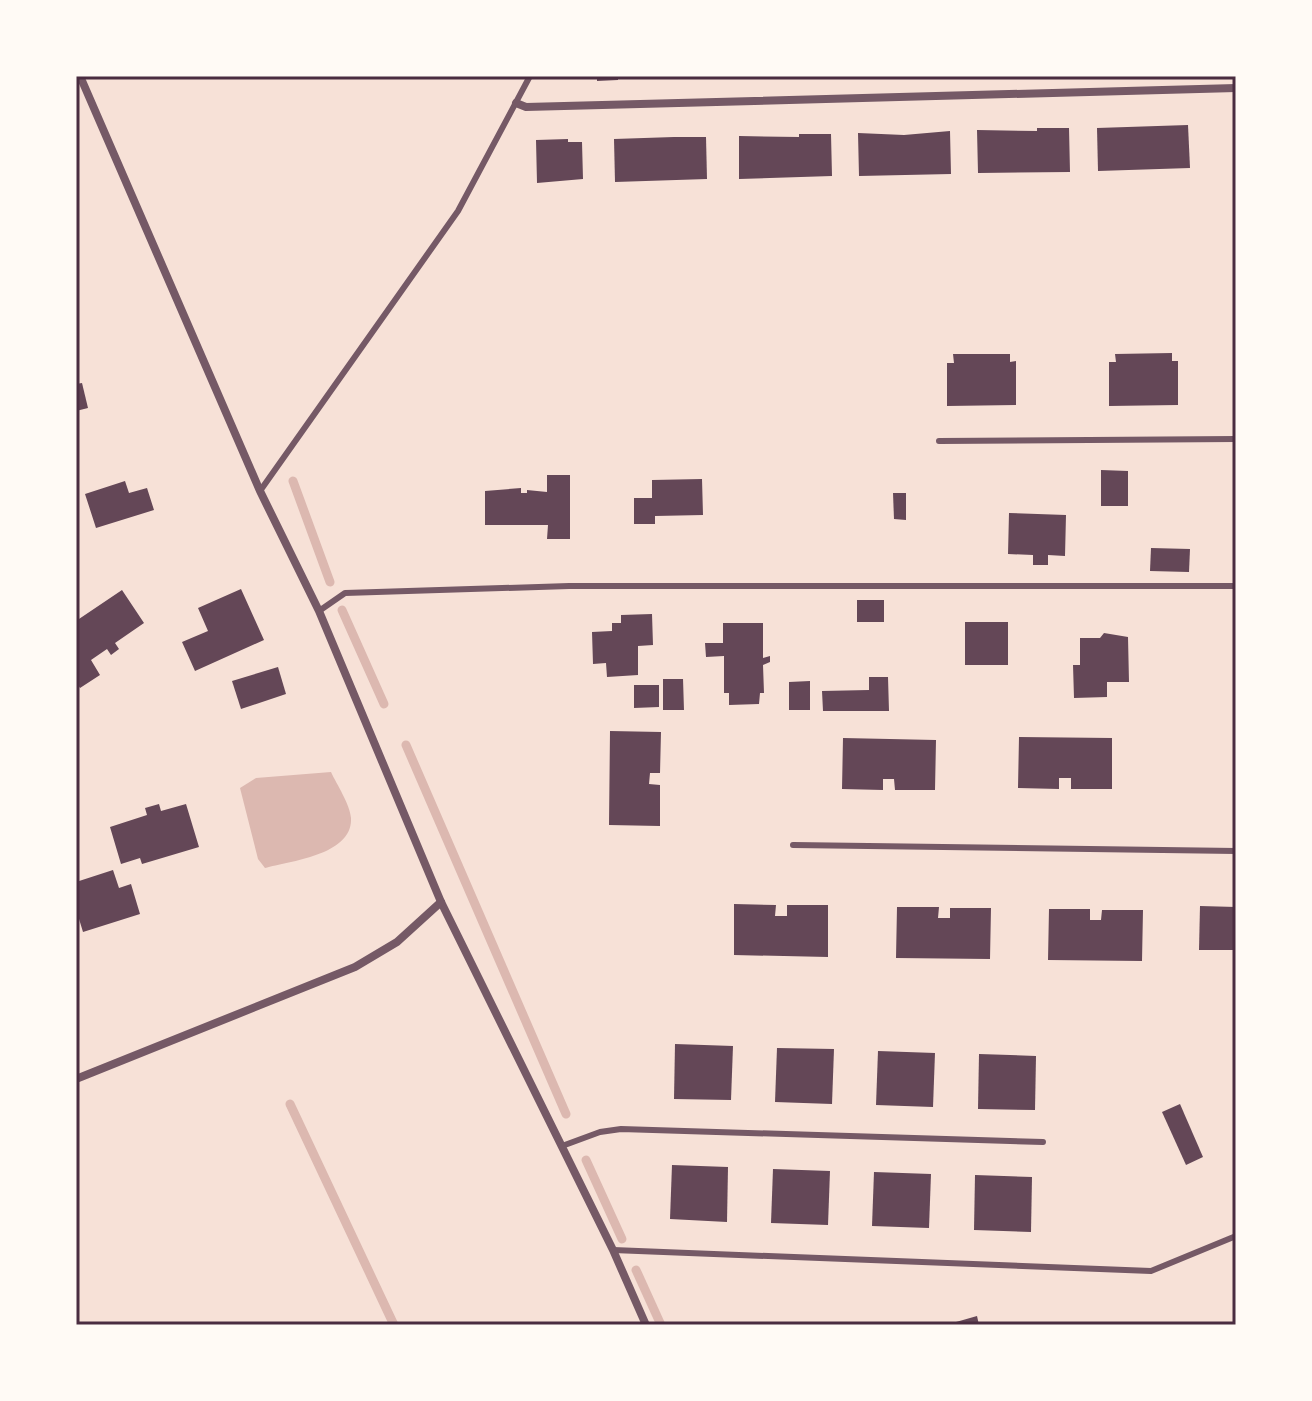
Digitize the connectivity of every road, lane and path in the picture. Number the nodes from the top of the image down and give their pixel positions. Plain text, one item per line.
1 (80, 76) edge
2 (530, 76) edge
3 (1236, 88) edge
4 (516, 103) junction
5 (1236, 439) edge
6 (939, 441) dead end
7 (260, 491) junction
8 (1236, 586) edge
9 (319, 611) junction
10 (793, 845) dead end
11 (1236, 851) edge
12 (441, 902) junction
13 (76, 1079) edge
14 (1043, 1142) dead end
15 (562, 1146) junction
16 (1236, 1236) edge
17 (613, 1250) junction
18 (646, 1325) edge

1 - 7 street
2 - 4 lane
3 - 4 street
4 - 7 lane
5 - 6 lane
7 - 9 street
8 - 9 lane
9 - 12 street
10 - 11 lane
12 - 13 street
12 - 15 street
14 - 15 lane
15 - 17 street
16 - 17 lane
17 - 18 street

